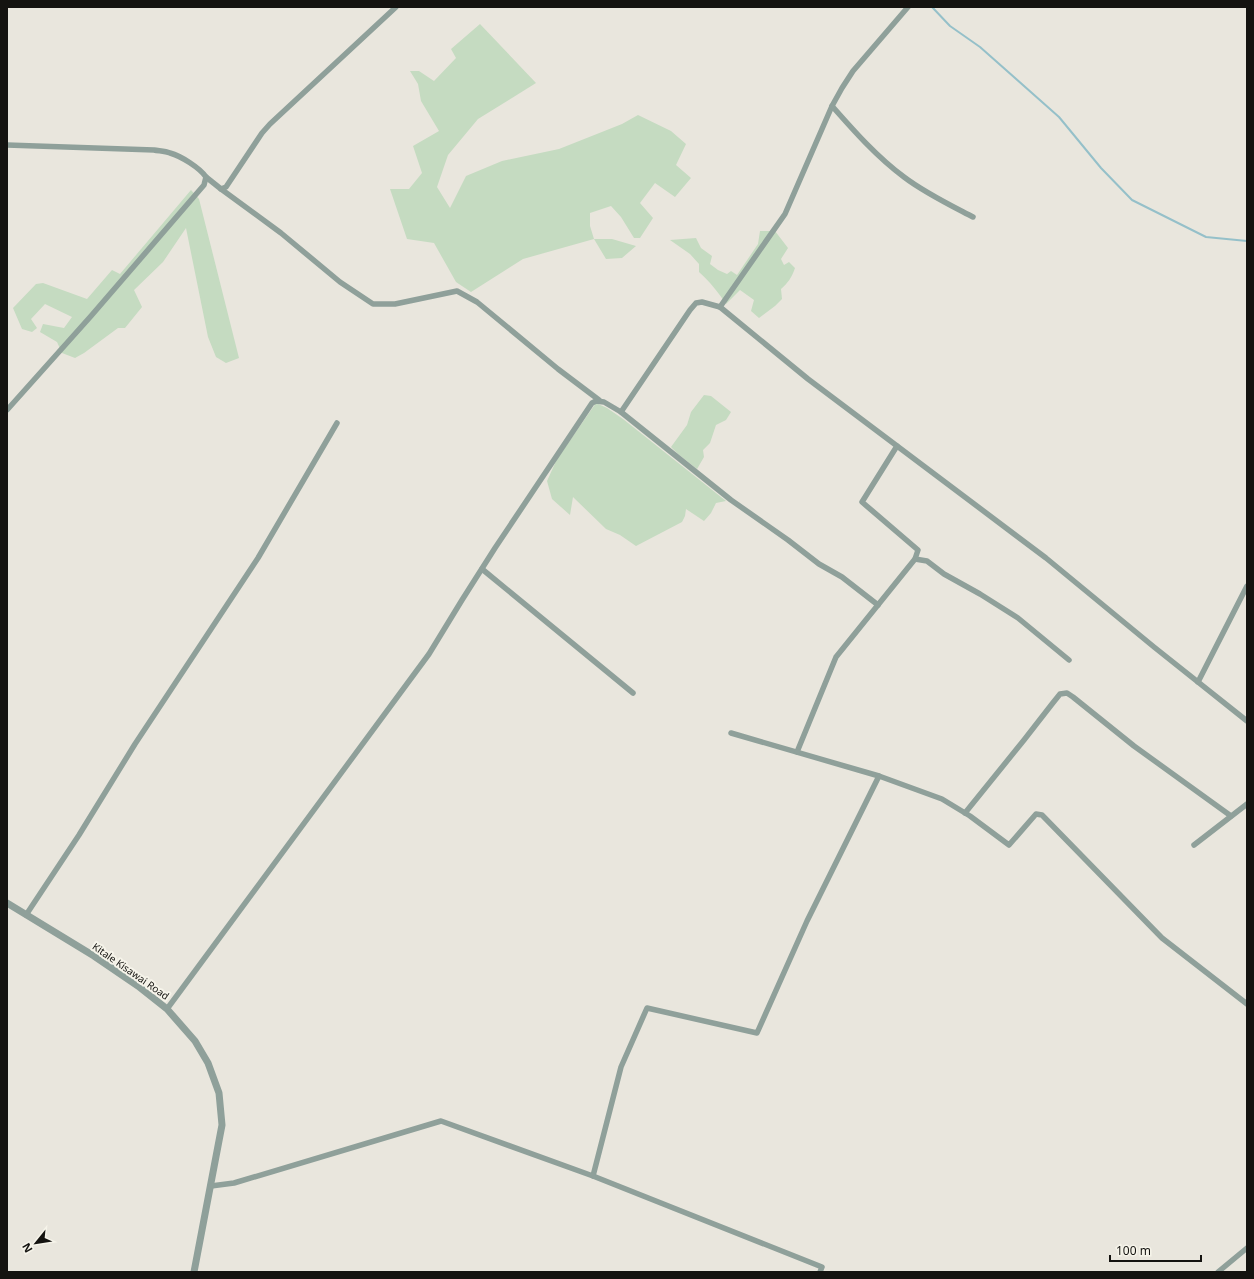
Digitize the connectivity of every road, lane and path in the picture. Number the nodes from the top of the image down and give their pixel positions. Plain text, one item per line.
1 (396, 7) edge
2 (908, 7) edge
3 (832, 106) junction
4 (7, 145) edge
5 (206, 177) junction
6 (221, 189) junction
7 (974, 217) dead end
8 (720, 308) junction
9 (599, 400) junction
10 (7, 410) edge
11 (621, 412) junction
12 (337, 423) dead end
13 (897, 446) junction
14 (915, 559) junction
15 (482, 568) junction
16 (1247, 586) edge
17 (878, 605) junction
18 (1069, 660) dead end
19 (1198, 682) junction
20 (634, 693) dead end
21 (1247, 721) edge
22 (731, 733) dead end
23 (797, 752) junction
24 (879, 776) junction
25 (1247, 804) edge
26 (965, 813) junction
27 (1231, 816) junction
28 (1194, 845) dead end
29 (7, 902) edge
30 (26, 915) junction
31 (1247, 1004) edge
32 (167, 1009) junction
33 (593, 1176) junction
34 (211, 1186) junction
35 (1247, 1248) edge
36 (194, 1272) edge
37 (820, 1272) edge
38 (1218, 1272) edge

1 - 6 street
2 - 3 street
3 - 7 street
3 - 8 street
4 - 5 street
5 - 6 street
5 - 10 street
6 - 9 street
8 - 11 street
8 - 13 street
9 - 11 street
9 - 15 street
11 - 17 street
12 - 30 street
13 - 14 street
13 - 19 street
14 - 17 street
14 - 18 street
15 - 20 street
15 - 32 street
16 - 19 street
17 - 23 street
19 - 21 street
22 - 23 street
23 - 24 street
24 - 26 street
24 - 33 street
25 - 27 street
26 - 27 street
26 - 31 street
27 - 28 street
29 - 30 street, Kitale Kisawai Road
30 - 32 street, Kitale Kisawai Road
32 - 34 street, Kitale Kisawai Road
33 - 34 street
33 - 37 street
34 - 36 street, Kitale Kisawai Road
35 - 38 street

